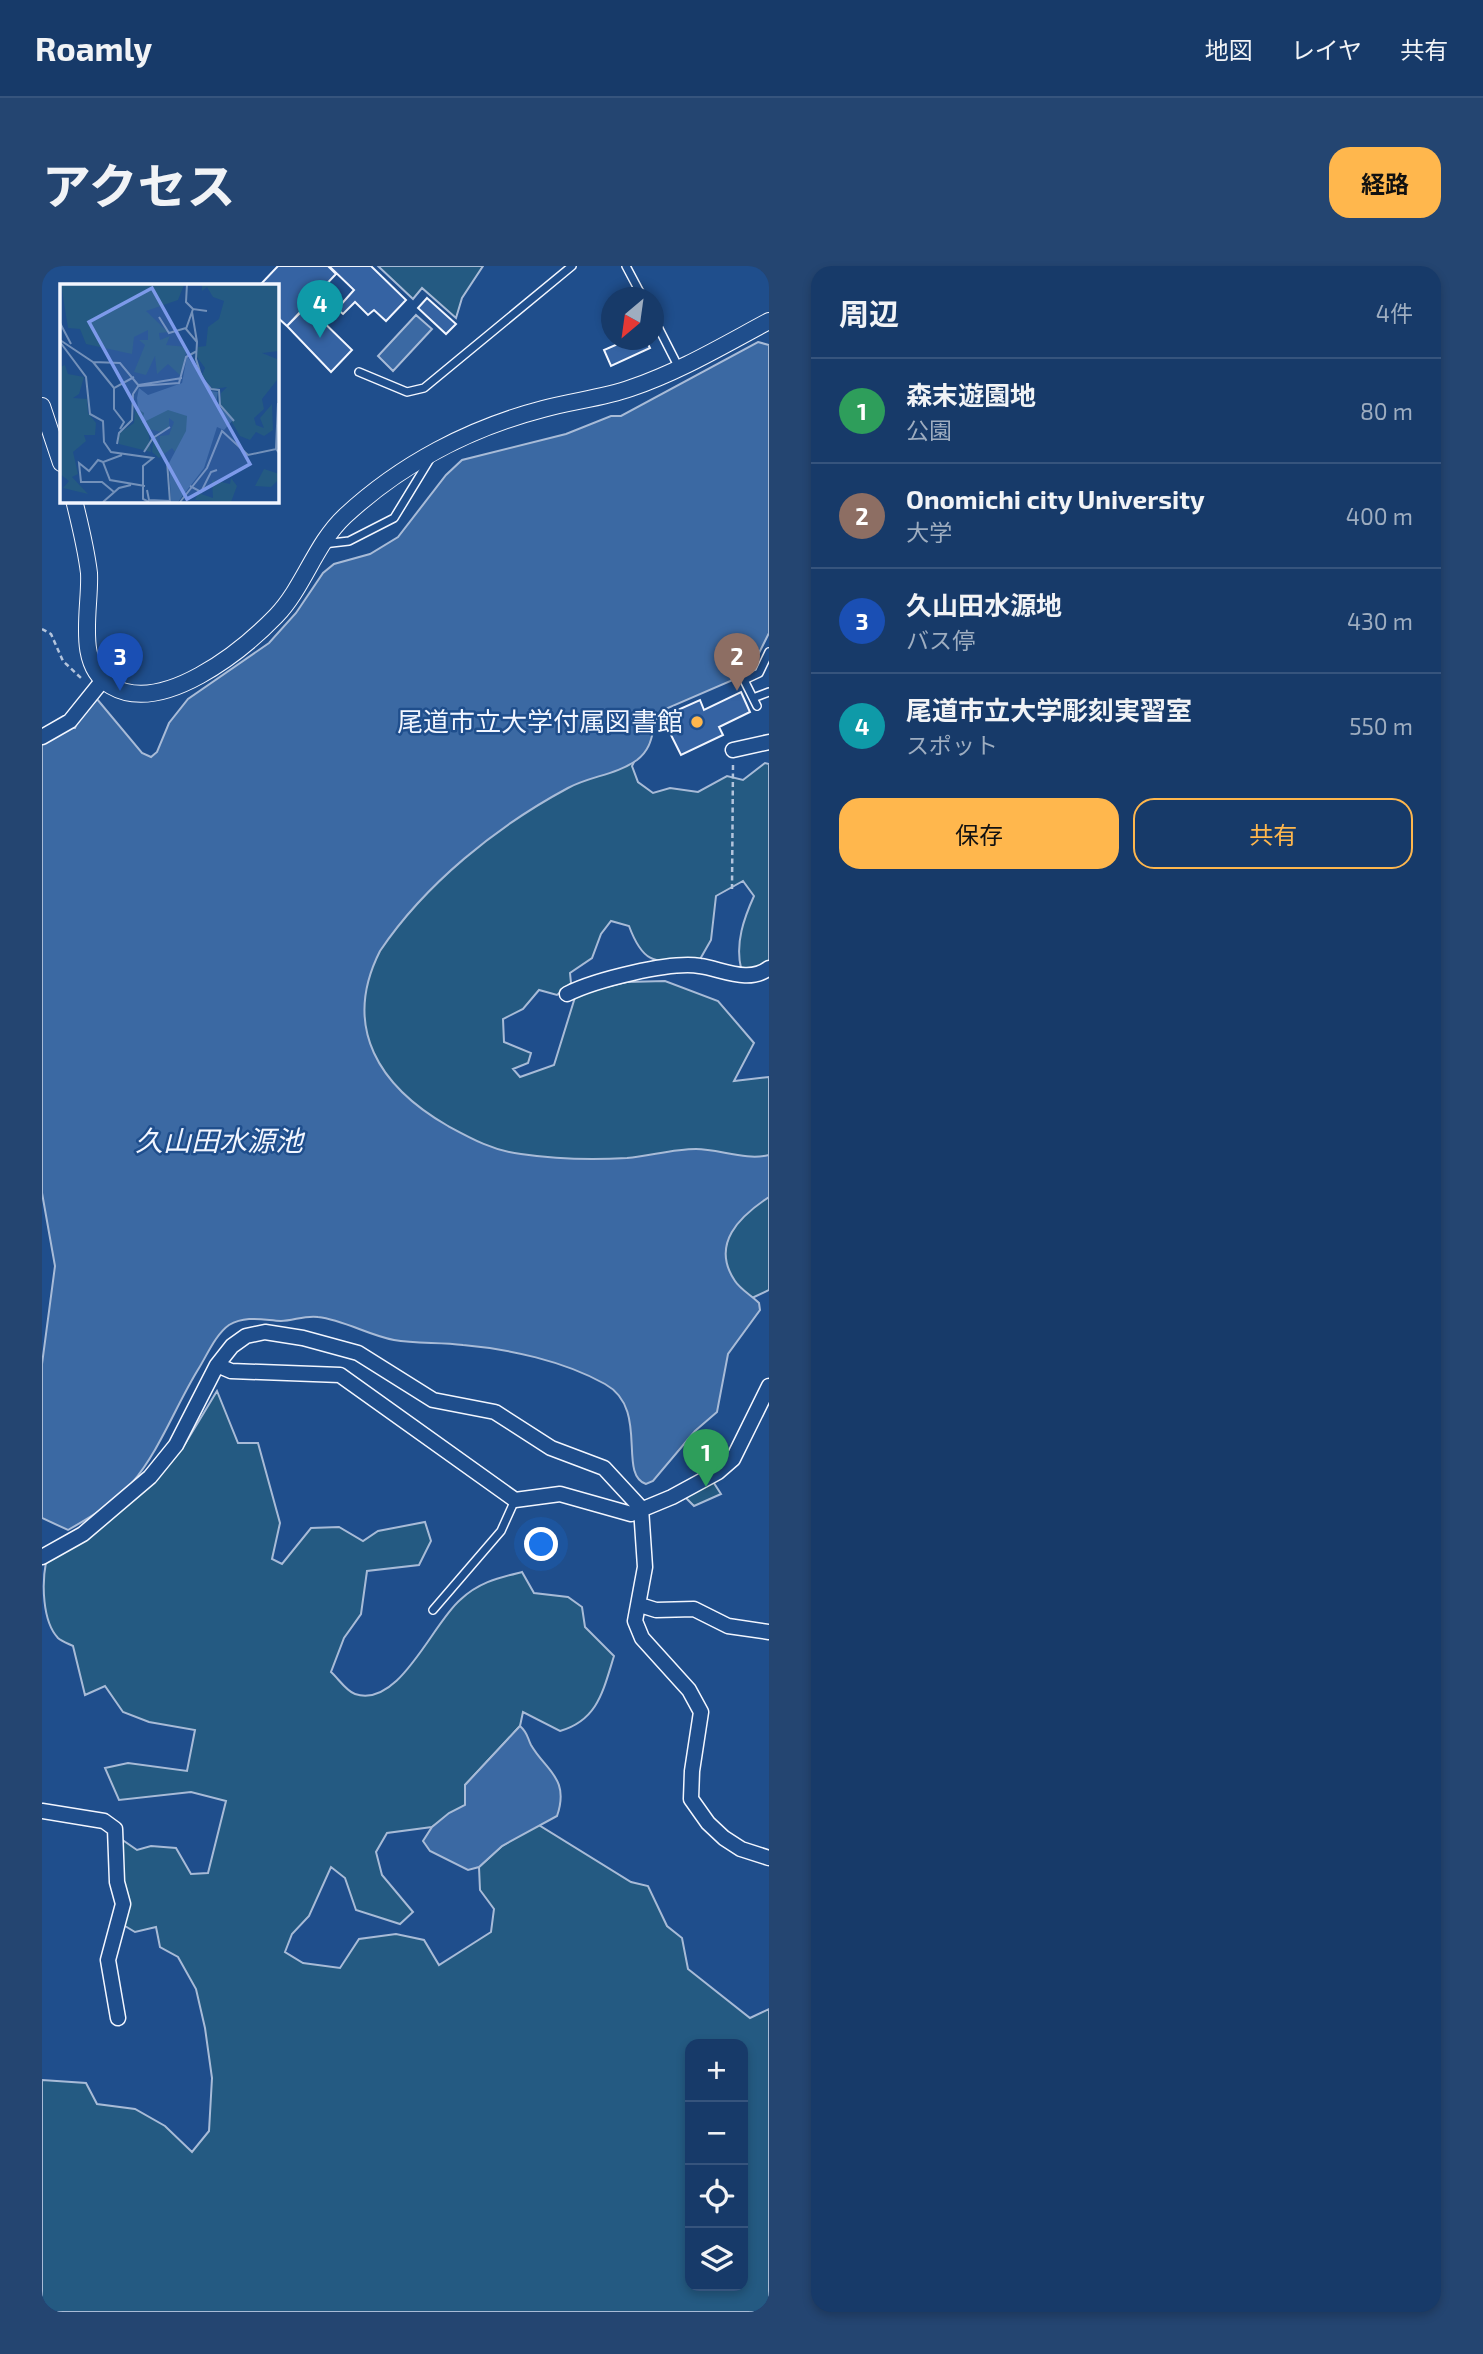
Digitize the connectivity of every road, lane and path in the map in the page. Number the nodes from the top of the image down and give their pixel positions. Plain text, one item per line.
1 (572, 266) edge
2 (626, 266) edge
3 (637, 287) edge
4 (769, 321) edge
5 (664, 340) edge
6 (679, 369) junction
7 (359, 372) dead end
8 (42, 406) edge
9 (433, 452) junction
10 (60, 460) edge
11 (74, 502) edge
12 (323, 544) junction
13 (42, 629) edge
14 (769, 652) edge
15 (99, 686) junction
16 (769, 692) edge
17 (42, 737) edge
18 (769, 742) edge
19 (733, 750) joint
20 (732, 889) dead end
21 (769, 968) edge
22 (567, 994) dead end
23 (217, 1365) junction
24 (767, 1393) edge
25 (515, 1500) junction
26 (641, 1508) junction
27 (42, 1557) edge
28 (640, 1605) junction
29 (433, 1610) dead end
30 (769, 1632) edge
31 (42, 1811) edge
32 (769, 1858) edge
33 (118, 2018) dead end

1 - 7 lane
2 - 3 lane
4 - 6 street
5 - 6 lane
6 - 9 street
8 - 10 street
9 - 12 street
9 - 12 lane
11 - 15 street
12 - 15 street
13 - 15 path
14 - 16 lane
15 - 17 street
18 - 19 street
19 - 20 path
21 - 22 street
23 - 25 street
23 - 26 street
23 - 27 street
24 - 26 street
25 - 26 street
25 - 29 lane
26 - 28 street
28 - 30 street
28 - 32 street
31 - 33 street

